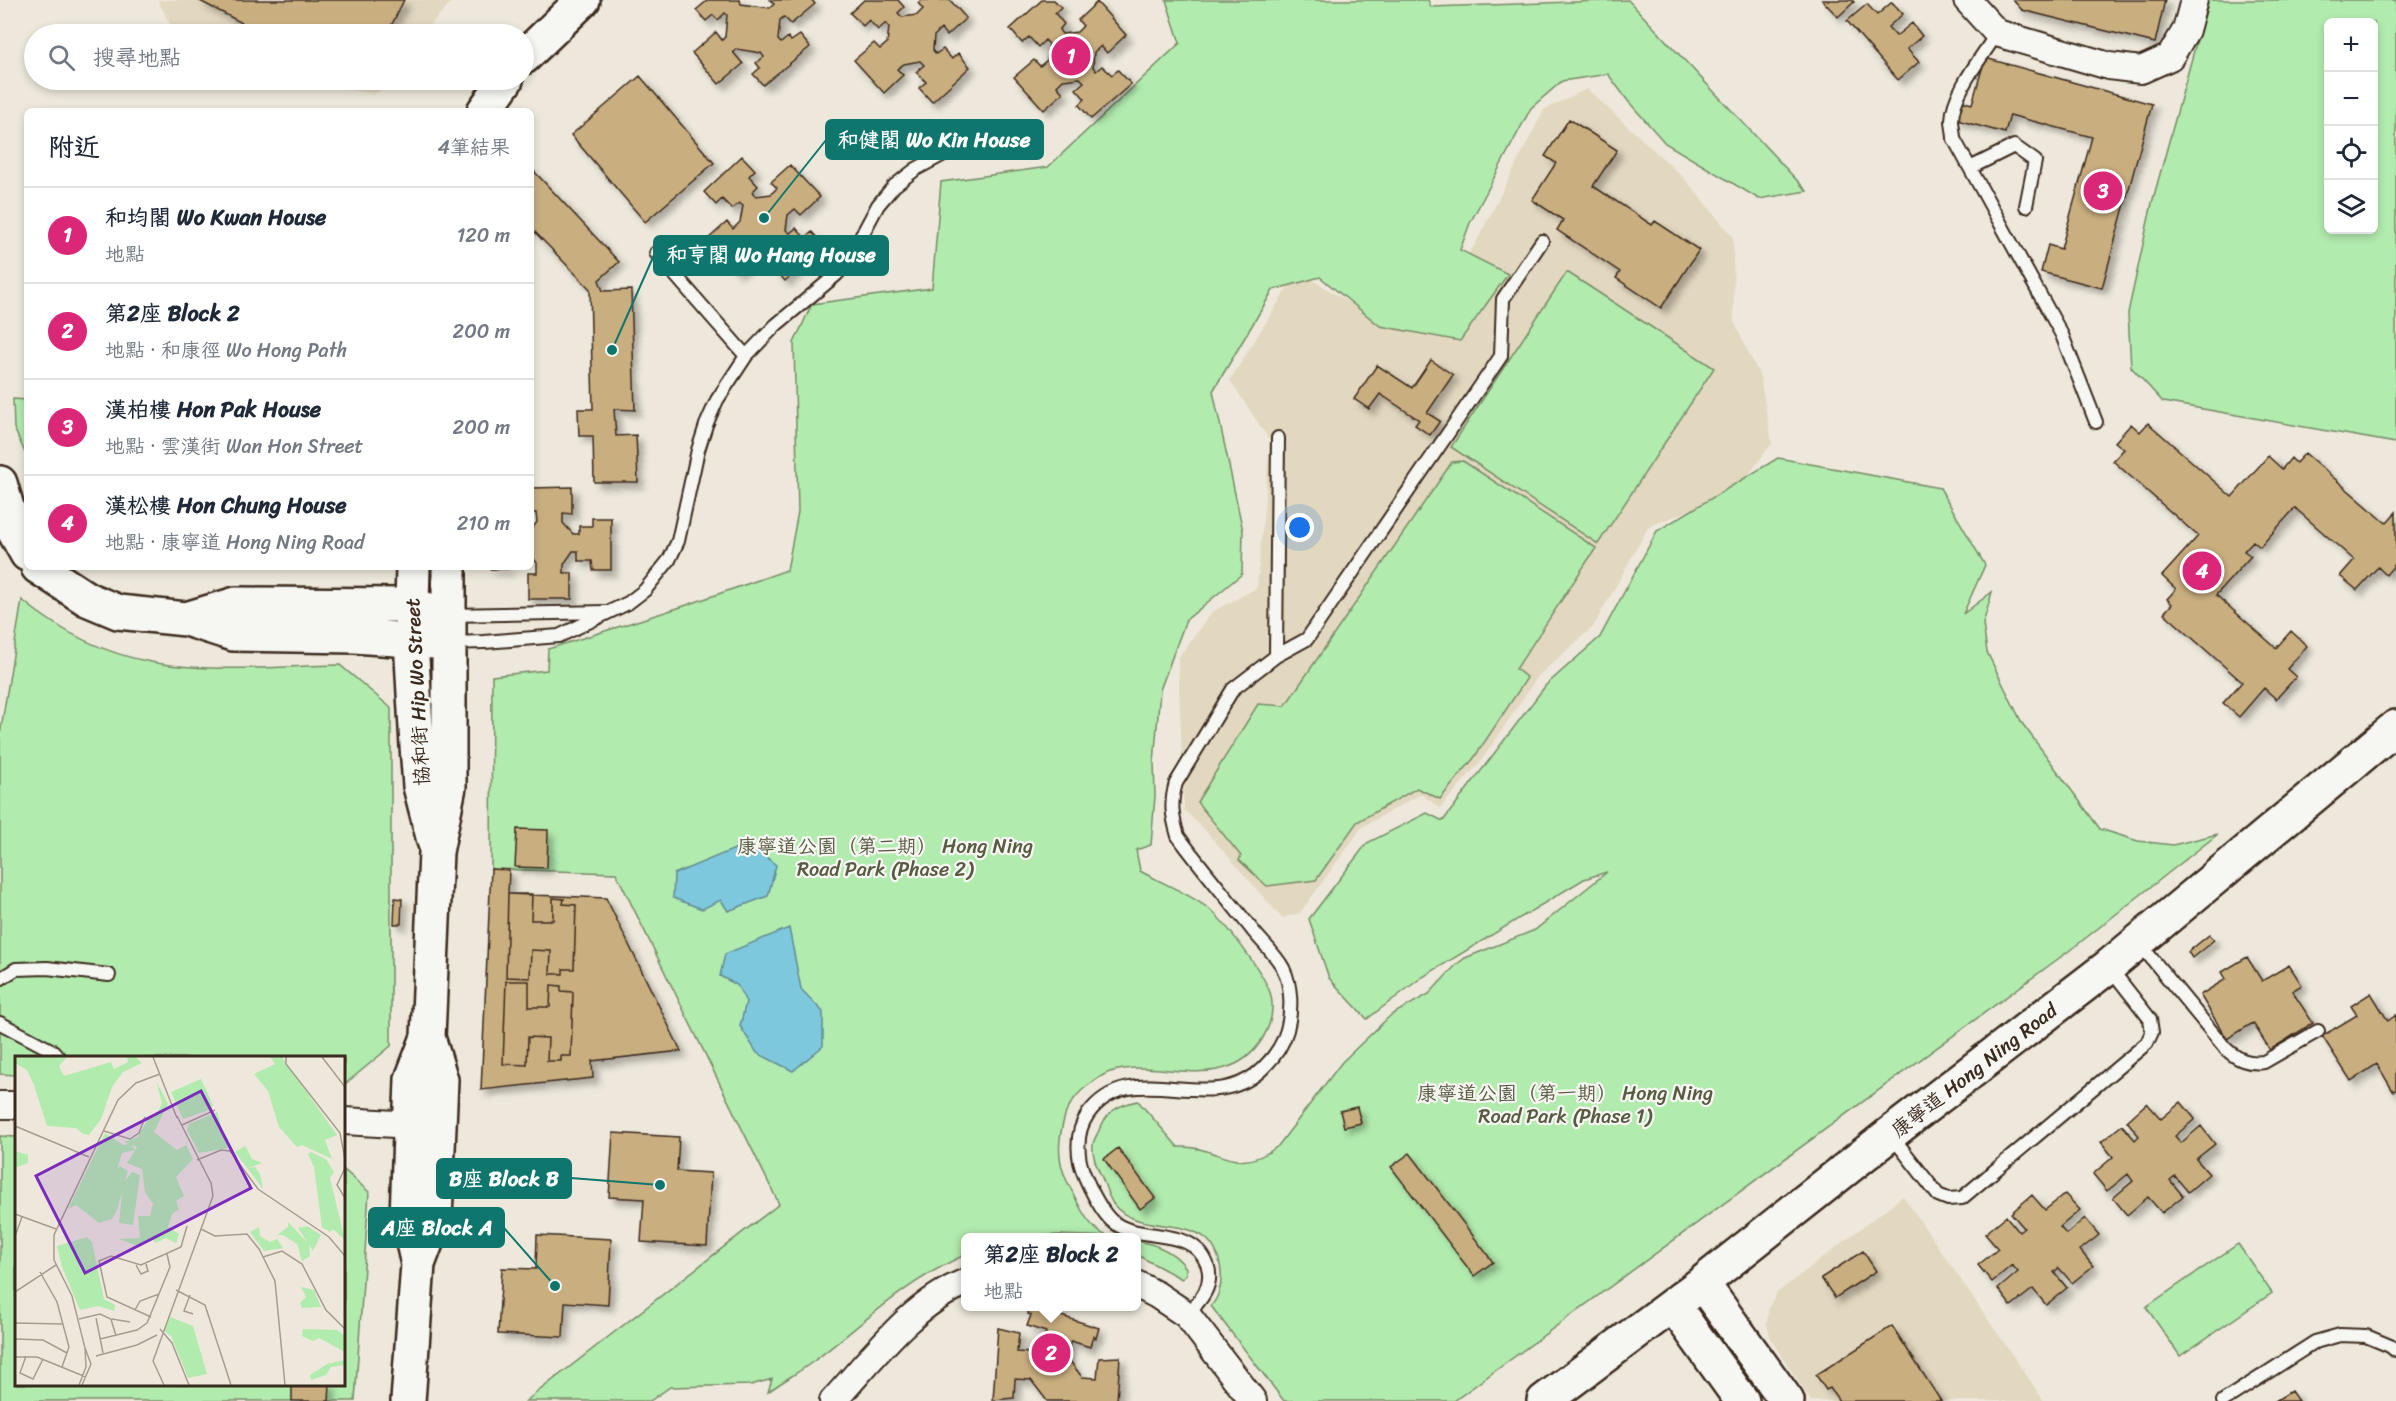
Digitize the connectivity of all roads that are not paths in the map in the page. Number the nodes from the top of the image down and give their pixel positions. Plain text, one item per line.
1 (583, 0) edge
2 (1967, 0) edge
3 (2194, 0) edge
4 (1997, 33) junction
5 (534, 47) edge
6 (499, 90) edge
7 (486, 108) edge
8 (997, 142) dead end
9 (1970, 168) junction
10 (2026, 206) dead end
11 (1542, 241) dead end
12 (656, 253) dead end
13 (746, 356) junction
14 (2096, 422) dead end
15 (1278, 438) dead end
16 (0, 483) edge
17 (24, 549) edge
18 (43, 570) edge
19 (413, 570) edge
20 (449, 570) edge
21 (411, 605) junction
22 (611, 612) junction
23 (186, 619) junction
24 (449, 629) junction
25 (411, 640) junction
26 (1276, 656) junction
27 (2396, 727) edge
28 (436, 852) junction
29 (2138, 942) junction
30 (2109, 966) junction
31 (109, 975) dead end
32 (0, 979) edge
33 (0, 1023) edge
34 (2318, 1031) dead end
35 (57, 1056) edge
36 (345, 1121) edge
37 (425, 1126) junction
38 (1890, 1134) junction
39 (1702, 1283) junction
40 (961, 1285) edge
41 (1141, 1286) edge
42 (1673, 1305) junction
43 (1187, 1316) junction
44 (2396, 1351) edge
45 (408, 1401) edge
46 (833, 1401) edge
47 (1253, 1401) edge
48 (1544, 1401) edge
49 (1742, 1401) edge
50 (1786, 1401) edge
51 (2223, 1401) edge

1 - 5 main road
2 - 4 street
3 - 4 street
4 - 9 lane
6 - 7 main road
8 - 13 lane
9 - 10 lane
9 - 14 lane
11 - 26 lane
12 - 13 lane
13 - 22 lane
15 - 26 lane
16 - 17 main road
18 - 23 main road
19 - 21 main road, 協和街 Hip Wo Street
20 - 24 main road, 協和街 Hip Wo Street
21 - 23 main road
21 - 24 main road
21 - 25 main road, 協和街 Hip Wo Street
22 - 24 lane
22 - 24 lane
23 - 25 main road
24 - 25 main road
24 - 28 main road, 協和街 Hip Wo Street
25 - 28 main road, 協和街 Hip Wo Street
26 - 43 lane
27 - 29 main road, 康寧道 Hong Ning Road
28 - 37 main road, 協和街 Hip Wo Street
29 - 30 main road, 康寧道 Hong Ning Road
29 - 34 lane
30 - 38 main road, 康寧道 Hong Ning Road
30 - 38 lane
31 - 32 lane
33 - 35 lane
36 - 37 street
37 - 45 main road, 協和街 Hip Wo Street
38 - 39 main road, 康寧道 Hong Ning Road
39 - 42 main road, 康寧道 Hong Ning Road
39 - 50 main road
40 - 46 street
41 - 43 street
42 - 48 main road, 康寧道 Hong Ning Road
42 - 49 main road
43 - 47 street
44 - 51 lane

